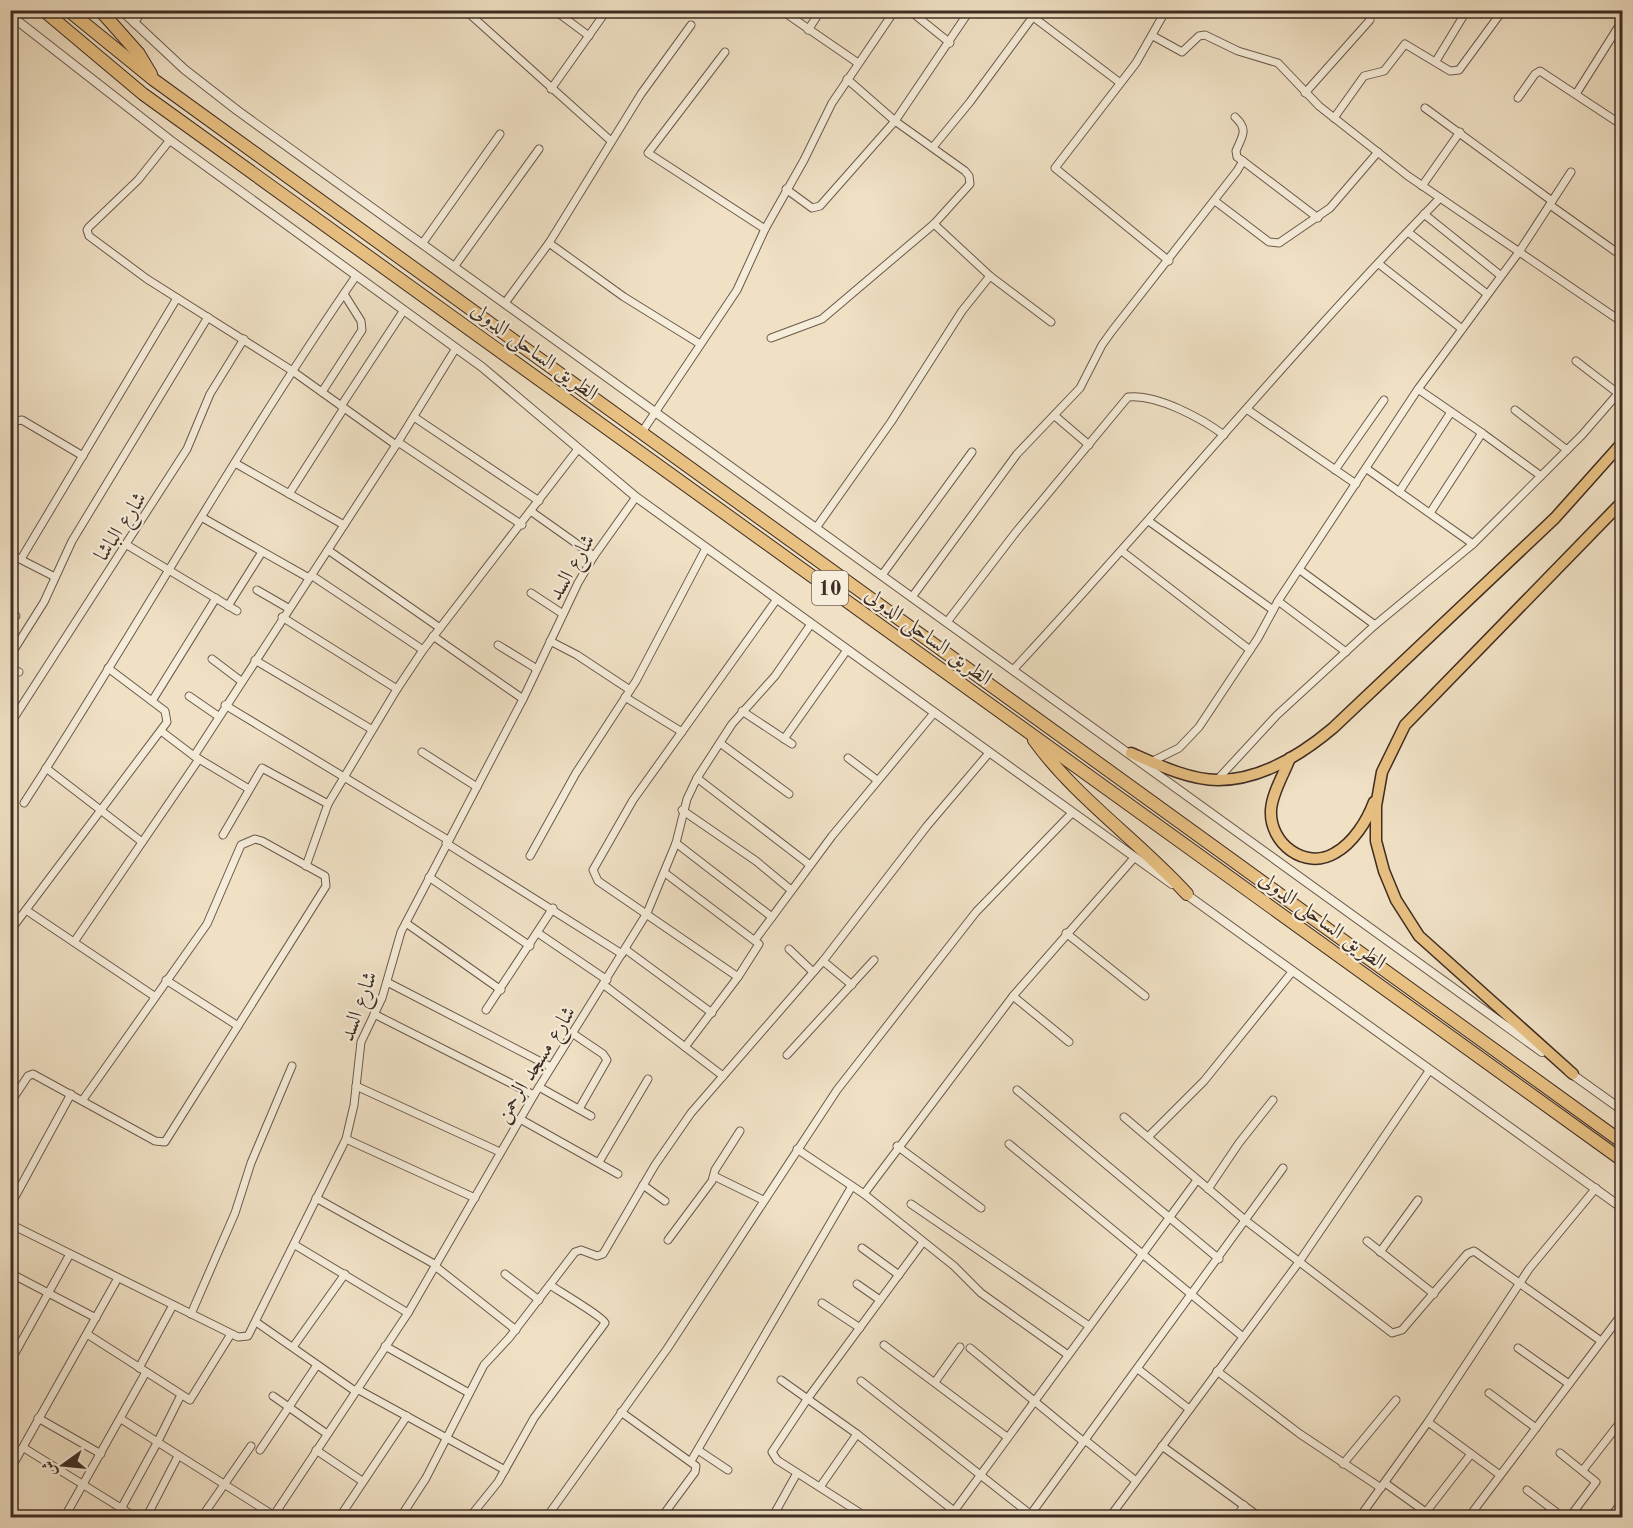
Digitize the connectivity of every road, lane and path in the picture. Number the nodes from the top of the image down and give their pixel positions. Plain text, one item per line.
1 (43, 10) edge
2 (68, 10) edge
3 (100, 10) edge
4 (121, 10) edge
5 (144, 10) edge
6 (465, 10) edge
7 (554, 10) edge
8 (607, 10) edge
9 (781, 10) edge
10 (821, 10) edge
11 (895, 10) edge
12 (909, 10) edge
13 (970, 10) edge
14 (1023, 10) edge
15 (1166, 10) edge
16 (1467, 10) edge
17 (1503, 10) edge
18 (10, 15) edge
19 (1032, 18) junction
20 (1370, 20) dead end
21 (1623, 21) edge
22 (134, 23) junction
23 (691, 25) dead end
24 (808, 30) junction
25 (589, 36) junction
26 (1154, 36) junction
27 (950, 43) junction
28 (725, 52) dead end
29 (1436, 61) junction
30 (858, 63) junction
31 (847, 79) junction
32 (154, 80) junction
33 (1119, 82) junction
34 (552, 89) junction
35 (1305, 93) junction
36 (1576, 94) junction
37 (1518, 98) dead end
38 (1425, 108) dead end
39 (1235, 117) dead end
40 (1334, 118) junction
41 (896, 121) junction
42 (1623, 125) edge
43 (1460, 132) junction
44 (500, 134) dead end
45 (170, 140) junction
46 (611, 141) junction
47 (933, 147) junction
48 (539, 149) dead end
49 (1378, 152) junction
50 (1243, 161) junction
51 (1571, 172) dead end
52 (1422, 186) junction
53 (786, 189) junction
54 (1440, 198) junction
55 (1215, 201) junction
56 (1551, 203) junction
57 (1424, 214) junction
58 (1318, 218) junction
59 (934, 224) junction
60 (765, 229) junction
61 (1408, 232) junction
62 (549, 243) junction
63 (422, 244) junction
64 (1519, 252) junction
65 (1623, 256) edge
66 (1169, 261) junction
67 (1378, 264) junction
68 (454, 267) junction
69 (1500, 275) junction
70 (356, 276) junction
71 (990, 276) junction
72 (344, 294) junction
73 (1487, 294) junction
74 (177, 298) junction
75 (505, 303) junction
76 (404, 310) junction
77 (208, 317) junction
78 (1051, 322) dead end
79 (1623, 322) edge
80 (1462, 329) junction
81 (771, 338) dead end
82 (244, 339) junction
83 (700, 345) junction
84 (456, 348) junction
85 (1576, 361) dead end
86 (291, 370) junction
87 (1418, 389) junction
88 (322, 392) junction
89 (1621, 392) edge
90 (1384, 400) dead end
91 (343, 407) junction
92 (1248, 410) junction
93 (1515, 410) dead end
94 (656, 411) junction
95 (1451, 412) junction
96 (1055, 416) junction
97 (414, 417) junction
98 (10, 428) edge
99 (642, 432) junction
100 (1482, 434) junction
101 (1224, 435) junction
102 (1623, 443) edge
103 (397, 444) junction
104 (1089, 445) junction
105 (578, 449) junction
106 (1567, 450) junction
107 (972, 452) dead end
108 (83, 456) junction
109 (235, 463) junction
110 (1367, 469) junction
111 (1335, 470) junction
112 (1541, 476) junction
113 (1356, 484) junction
114 (1399, 492) junction
115 (289, 494) junction
116 (636, 497) junction
117 (539, 501) junction
118 (1623, 502) edge
119 (532, 512) junction
120 (1430, 513) junction
121 (203, 518) junction
122 (1150, 522) junction
123 (344, 525) junction
124 (522, 525) junction
125 (816, 528) junction
126 (1473, 544) junction
127 (128, 545) junction
128 (706, 548) junction
129 (327, 550) junction
130 (262, 552) junction
131 (1123, 552) junction
132 (10, 554) edge
133 (594, 556) junction
134 (21, 559) junction
135 (1299, 570) junction
136 (170, 571) junction
137 (882, 575) junction
138 (310, 576) junction
139 (55, 577) junction
140 (257, 590) dead end
141 (531, 593) dead end
142 (912, 597) junction
143 (216, 598) junction
144 (777, 599) junction
145 (1278, 601) junction
146 (228, 606) junction
147 (288, 608) junction
148 (1273, 610) junction
149 (237, 611) dead end
150 (563, 614) junction
151 (282, 616) junction
152 (947, 622) junction
153 (811, 624) junction
154 (1375, 625) junction
155 (440, 628) junction
156 (433, 636) junction
157 (550, 641) junction
158 (498, 645) dead end
159 (423, 650) junction
160 (847, 650) junction
161 (1250, 650) junction
162 (1346, 652) junction
163 (10, 656) edge
164 (212, 659) dead end
165 (255, 660) junction
166 (10, 668) edge
167 (108, 668) junction
168 (537, 669) junction
169 (1013, 670) junction
170 (19, 672) dead end
171 (241, 681) junction
172 (397, 689) junction
173 (627, 693) junction
174 (189, 696) dead end
175 (523, 699) junction
176 (152, 701) junction
177 (225, 705) junction
178 (742, 711) junction
179 (934, 713) junction
180 (218, 716) junction
181 (10, 724) edge
182 (371, 729) junction
183 (1026, 729) junction
184 (161, 731) junction
185 (682, 732) junction
186 (784, 739) junction
187 (720, 743) junction
188 (792, 744) dead end
189 (422, 752) dead end
190 (988, 753) junction
191 (1131, 753) junction
192 (196, 757) junction
193 (848, 758) dead end
194 (1290, 758) junction
195 (1151, 762) junction
196 (46, 768) junction
197 (343, 777) junction
198 (698, 778) junction
199 (877, 780) junction
200 (1217, 780) junction
201 (477, 787) junction
202 (249, 789) junction
203 (1378, 791) junction
204 (789, 794) dead end
205 (24, 803) dead end
206 (328, 804) junction
207 (101, 810) junction
208 (682, 810) junction
209 (1072, 813) junction
210 (223, 835) dead end
211 (447, 841) junction
212 (142, 842) junction
213 (676, 843) junction
214 (530, 856) dead end
215 (1134, 858) junction
216 (810, 865) junction
217 (306, 866) junction
218 (665, 873) junction
219 (429, 877) junction
220 (791, 890) junction
221 (1187, 894) junction
222 (553, 908) junction
223 (26, 910) junction
224 (647, 913) junction
225 (772, 917) junction
226 (406, 923) junction
227 (10, 931) edge
228 (538, 933) junction
229 (1066, 933) junction
230 (755, 940) junction
231 (74, 942) junction
232 (530, 946) junction
233 (789, 950) dead end
234 (624, 951) junction
235 (874, 960) dead end
236 (823, 961) junction
237 (813, 972) junction
238 (1292, 972) junction
239 (738, 977) junction
240 (166, 980) junction
241 (387, 982) junction
242 (605, 983) junction
243 (852, 985) junction
244 (501, 990) junction
245 (154, 996) junction
246 (1013, 996) junction
247 (1145, 996) dead end
248 (486, 1010) dead end
249 (712, 1013) junction
250 (374, 1014) junction
251 (238, 1026) junction
252 (572, 1033) junction
253 (1068, 1042) dead end
254 (685, 1047) junction
255 (787, 1054) dead end
256 (292, 1066) dead end
257 (551, 1067) junction
258 (1429, 1071) junction
259 (1573, 1074) junction
260 (723, 1076) junction
261 (648, 1079) dead end
262 (356, 1086) junction
263 (539, 1087) junction
264 (1017, 1090) dead end
265 (71, 1094) junction
266 (534, 1095) junction
267 (1273, 1100) dead end
268 (82, 1101) junction
269 (10, 1103) edge
270 (579, 1109) junction
271 (1623, 1110) edge
272 (591, 1116) dead end
273 (1124, 1117) dead end
274 (520, 1119) junction
275 (740, 1131) dead end
276 (1148, 1137) junction
277 (346, 1139) junction
278 (1623, 1142) edge
279 (1009, 1143) dead end
280 (897, 1146) junction
281 (796, 1149) junction
282 (500, 1152) junction
283 (1623, 1160) edge
284 (599, 1162) junction
285 (1283, 1168) dead end
286 (618, 1174) dead end
287 (714, 1176) junction
288 (1197, 1180) junction
289 (643, 1185) junction
290 (852, 1186) junction
291 (1596, 1188) junction
292 (1208, 1190) junction
293 (864, 1194) junction
294 (316, 1198) junction
295 (475, 1198) junction
296 (763, 1200) junction
297 (1418, 1200) dead end
298 (665, 1201) dead end
299 (911, 1204) dead end
300 (10, 1206) edge
301 (981, 1208) dead end
302 (1623, 1208) edge
303 (1169, 1217) junction
304 (1245, 1220) junction
305 (10, 1224) edge
306 (668, 1240) dead end
307 (1367, 1241) dead end
308 (923, 1242) junction
309 (295, 1245) junction
310 (862, 1248) dead end
311 (1380, 1252) junction
312 (70, 1254) junction
313 (1143, 1254) junction
314 (1219, 1259) junction
315 (1299, 1262) junction
316 (436, 1266) junction
317 (10, 1273) edge
318 (345, 1274) junction
319 (505, 1274) dead end
320 (899, 1275) junction
321 (118, 1278) junction
322 (1520, 1282) junction
323 (857, 1284) dead end
324 (550, 1285) junction
325 (1434, 1294) junction
326 (48, 1295) junction
327 (1192, 1295) junction
328 (538, 1300) junction
329 (880, 1300) junction
330 (822, 1303) dead end
331 (173, 1305) junction
332 (408, 1313) junction
333 (191, 1314) junction
334 (1623, 1314) edge
335 (96, 1318) junction
336 (256, 1322) junction
337 (1089, 1326) junction
338 (860, 1328) junction
339 (516, 1329) junction
340 (87, 1334) junction
341 (231, 1334) junction
342 (1243, 1337) junction
343 (1601, 1341) junction
344 (884, 1345) dead end
345 (385, 1346) junction
346 (293, 1347) junction
347 (960, 1347) dead end
348 (970, 1348) dead end
349 (1518, 1348) dead end
350 (1068, 1355) junction
351 (10, 1362) edge
352 (317, 1365) junction
353 (139, 1368) junction
354 (1138, 1369) junction
355 (1217, 1371) junction
356 (146, 1372) junction
357 (781, 1380) dead end
358 (861, 1382) dead end
359 (935, 1382) junction
360 (1569, 1384) junction
361 (356, 1390) junction
362 (469, 1393) junction
363 (1489, 1393) dead end
364 (181, 1395) junction
365 (273, 1396) dead end
366 (808, 1398) junction
367 (1396, 1400) dead end
368 (1034, 1401) junction
369 (289, 1407) junction
370 (1190, 1409) junction
371 (621, 1412) junction
372 (407, 1416) junction
373 (38, 1418) junction
374 (121, 1419) junction
375 (1623, 1420) edge
376 (1428, 1422) junction
377 (1536, 1428) junction
378 (327, 1434) junction
379 (857, 1434) junction
380 (1007, 1437) junction
381 (447, 1438) junction
382 (1085, 1441) junction
383 (158, 1443) junction
384 (251, 1446) dead end
385 (1162, 1446) junction
386 (24, 1448) junction
387 (260, 1450) dead end
388 (316, 1450) junction
389 (698, 1450) junction
390 (1560, 1453) dead end
391 (101, 1454) junction
392 (1471, 1454) junction
393 (178, 1456) junction
394 (691, 1461) junction
395 (1343, 1464) junction
396 (10, 1470) edge
397 (505, 1470) junction
398 (728, 1470) dead end
399 (1583, 1470) junction
400 (797, 1473) junction
401 (980, 1474) junction
402 (1500, 1475) junction
403 (362, 1481) junction
404 (1136, 1481) junction
405 (83, 1482) junction
406 (224, 1484) junction
407 (1383, 1486) junction
408 (820, 1487) junction
409 (1527, 1490) dead end
410 (1623, 1502) edge
411 (1244, 1505) junction
412 (122, 1508) junction
413 (954, 1511) junction
414 (1426, 1512) junction
415 (272, 1516) edge
416 (1031, 1516) edge
417 (1362, 1516) edge
418 (64, 1518) edge
419 (116, 1518) edge
420 (137, 1518) edge
421 (146, 1518) edge
422 (201, 1518) edge
423 (339, 1518) edge
424 (400, 1518) edge
425 (470, 1518) edge
426 (546, 1518) edge
427 (661, 1518) edge
428 (772, 1518) edge
429 (868, 1518) edge
430 (949, 1518) edge
431 (1109, 1518) edge
432 (1236, 1518) edge
433 (1261, 1518) edge
434 (1434, 1518) edge
435 (1468, 1518) edge
436 (1567, 1518) edge
437 (1610, 1518) edge

1 - 183 highway, الطريق الساحلى الدولى / 10
2 - 32 highway, الطريق الساحلى الدولى / 10
3 - 32 highway
4 - 22 street
5 - 22 street
6 - 34 street
7 - 25 street
8 - 25 street
9 - 24 street
10 - 24 street
11 - 30 street
12 - 27 street
13 - 27 street
14 - 19 street
15 - 26 street
16 - 29 street
17 - 29 street
18 - 45 street
19 - 33 street
19 - 47 street
20 - 35 street
21 - 36 street
22 - 63 street
23 - 46 street
24 - 30 street
25 - 34 street
26 - 33 street
26 - 35 street
27 - 41 street
28 - 60 street
29 - 40 street
30 - 31 street
31 - 41 street
31 - 53 street
32 - 99 highway, الطريق الساحلى الدولى / 10
33 - 66 street
34 - 46 street
35 - 40 street
36 - 37 street
36 - 42 street
38 - 43 street
39 - 50 street
40 - 49 street
41 - 47 street
41 - 53 street
43 - 52 street
43 - 56 street
44 - 63 street
45 - 70 street
45 - 74 street
46 - 62 street
47 - 59 street
48 - 68 street
49 - 52 street
49 - 58 street
50 - 55 street
50 - 58 street
51 - 56 street
52 - 54 street
53 - 60 street
54 - 57 street
54 - 64 street
55 - 58 street
55 - 66 street
56 - 64 street
56 - 65 street
57 - 61 street
57 - 69 street
59 - 71 street
59 - 81 street
60 - 83 street
61 - 67 street
61 - 73 street
62 - 75 street
62 - 83 street
63 - 68 street
64 - 69 street
64 - 79 street
66 - 96 street
67 - 80 street
67 - 92 street
68 - 75 street
69 - 73 street
70 - 72 street
70 - 76 street
71 - 78 street
71 - 125 street
72 - 86 street
72 - 88 street
73 - 80 street
74 - 77 street
74 - 108 street
75 - 94 street
76 - 84 street
76 - 91 street
77 - 82 street
77 - 139 street
80 - 87 street
82 - 86 street
82 - 127 street, شارع الباشا
83 - 94 street
84 - 97 street
84 - 105 street
85 - 89 street
86 - 88 street
86 - 109 street
87 - 95 street
87 - 110 street
88 - 91 street
89 - 106 street
90 - 111 street
91 - 103 street
91 - 115 street
92 - 101 street
92 - 111 street
93 - 106 street
94 - 99 street
94 - 125 street
95 - 100 street
95 - 114 street
96 - 104 street
96 - 142 street
97 - 103 street
97 - 117 street
98 - 108 street
99 - 278 highway, الطريق الساحلى الدولى / 10
100 - 112 street
100 - 120 street
101 - 104 street
101 - 122 street
102 - 194 main road
103 - 123 street
103 - 124 street
104 - 152 street
105 - 116 street
105 - 117 street
106 - 112 street
107 - 137 street
108 - 134 street
109 - 115 street
109 - 121 street
110 - 113 street
110 - 114 street
111 - 113 street
112 - 126 street
113 - 135 street
114 - 120 street
115 - 123 street
116 - 128 street
116 - 133 street, شارع السد
117 - 119 street
118 - 203 main road
119 - 124 street
119 - 133 street
120 - 126 street
121 - 130 street
121 - 136 street
122 - 131 street
122 - 148 street
123 - 129 street
124 - 155 street
125 - 137 street
126 - 154 street
127 - 136 street
127 - 181 street, شارع الباشا
128 - 144 street
128 - 173 street
129 - 138 street
129 - 155 street
130 - 138 street
130 - 146 street
131 - 161 street
131 - 169 street
132 - 134 street
133 - 150 street, شارع السد
134 - 139 street
135 - 145 street
135 - 154 street
136 - 143 street
136 - 167 street
137 - 142 street
138 - 147 street
138 - 159 street
139 - 163 street
140 - 147 street
141 - 150 street
142 - 152 street
143 - 146 street
143 - 176 street
144 - 153 street
144 - 185 street
145 - 148 street
145 - 162 street
146 - 149 street
147 - 151 street
148 - 161 street
150 - 157 street, شارع السد
151 - 165 street
151 - 172 street
152 - 169 street
153 - 160 street
153 - 178 street, شارع مسجد الرحمن
154 - 162 street
155 - 156 street
156 - 159 street
156 - 175 street
157 - 168 street, شارع السد
157 - 173 street
158 - 168 street
159 - 172 street
160 - 179 street
160 - 186 street
161 - 195 street
162 - 200 street
164 - 171 street
165 - 171 street
165 - 182 street
166 - 170 street
167 - 176 street
167 - 196 street
168 - 175 street, شارع السد
169 - 191 street
171 - 177 street
172 - 182 street
173 - 185 street
173 - 214 street
174 - 180 street
175 - 201 street, شارع السد
176 - 184 street
177 - 180 street
177 - 197 street
178 - 186 street
178 - 187 street, شارع مسجد الرحمن
179 - 190 street
179 - 199 street
180 - 192 street
182 - 197 street
183 - 221 highway
183 - 283 highway, الطريق الساحلى الدولى / 10
184 - 192 street
184 - 207 street
185 - 224 street
186 - 188 street
187 - 198 street, شارع مسجد الرحمن
187 - 204 street
189 - 201 street
190 - 209 street
190 - 236 street
191 - 195 main road
191 - 259 street
192 - 202 street
192 - 212 street
193 - 199 street
194 - 200 main road
194 - 203 main road
195 - 200 main road
196 - 205 street
196 - 207 street
197 - 206 street
197 - 211 street
198 - 208 street, شارع مسجد الرحمن
198 - 216 street
199 - 216 street
201 - 211 street, شارع السد
202 - 206 street
202 - 210 street
203 - 259 main road
206 - 217 street
207 - 212 street
207 - 223 street
208 - 213 street, شارع مسجد الرحمن
208 - 220 street
209 - 215 street
209 - 281 street
211 - 219 street, شارع السد
211 - 222 street
212 - 231 street
213 - 218 street, شارع مسجد الرحمن
213 - 225 street
215 - 221 street
215 - 229 street
216 - 220 street
217 - 240 street
217 - 251 street
218 - 224 street, شارع مسجد الرحمن
218 - 230 street
219 - 226 street, شارع السد
219 - 232 street
220 - 225 street
221 - 238 street
222 - 228 street
222 - 234 street
223 - 227 street
223 - 231 street
224 - 234 street, شارع مسجد الرحمن
224 - 239 street
225 - 230 street
226 - 241 street, شارع السد
226 - 244 street
228 - 232 street
228 - 242 street
229 - 246 street
229 - 247 street
230 - 239 street
231 - 245 street
232 - 244 street
233 - 237 street
234 - 242 street, شارع مسجد الرحمن
234 - 249 street
235 - 243 street
236 - 237 street
236 - 243 street
237 - 260 street
238 - 258 street
238 - 276 street
239 - 249 street
240 - 245 street
240 - 251 street
241 - 250 street, شارع السد
241 - 257 street
242 - 252 street, شارع مسجد الرحمن
242 - 254 street
243 - 255 street
244 - 248 street
245 - 268 street
246 - 253 street
246 - 280 street
249 - 254 street
250 - 262 street, شارع السد
250 - 266 street
251 - 268 street
252 - 257 street, شارع مسجد الرحمن
252 - 270 street
254 - 260 street
256 - 333 street
257 - 263 street, شارع مسجد الرحمن
258 - 291 street
258 - 315 street
259 - 271 street
260 - 289 street
261 - 284 street
262 - 277 street, شارع السد
262 - 282 street
263 - 266 street, شارع مسجد الرحمن
263 - 270 street
264 - 303 street
265 - 268 street
265 - 269 street
265 - 300 street
266 - 274 street, شارع مسجد الرحمن
267 - 292 street
270 - 272 street
273 - 276 street
274 - 282 street, شارع مسجد الرحمن
274 - 284 street
275 - 287 street
276 - 288 street
277 - 294 street, شارع السد
277 - 295 street
279 - 313 street
280 - 293 street
280 - 301 street
281 - 290 street
281 - 296 street
282 - 295 street, شارع مسجد الرحمن
284 - 286 street
285 - 304 street
287 - 296 street
287 - 306 street
288 - 292 street
288 - 303 street
289 - 298 street
289 - 324 street
290 - 293 street
290 - 389 street
291 - 302 street
291 - 322 street
292 - 304 street
293 - 308 street
294 - 309 street, شارع السد
294 - 316 street
295 - 316 street, شارع مسجد الرحمن
296 - 371 street
297 - 311 street
299 - 337 street
303 - 313 street
303 - 314 street
304 - 314 street
304 - 315 street
305 - 312 street
307 - 311 street
308 - 320 street
308 - 350 street
309 - 318 street
309 - 336 street, شارع السد
310 - 320 street
311 - 325 street
312 - 321 street
312 - 326 street
313 - 327 street
313 - 337 street
314 - 327 street
315 - 325 street
315 - 342 street
316 - 332 street, شارع مسجد الرحمن
316 - 339 street
317 - 326 street
318 - 332 street
318 - 346 street
319 - 328 street
320 - 329 street
321 - 331 street
321 - 335 street
322 - 325 street
322 - 343 street
322 - 376 street
323 - 329 street
324 - 328 street
324 - 397 street
326 - 335 street
326 - 351 street
327 - 342 street
327 - 354 street
328 - 339 street
329 - 338 street
330 - 338 street
331 - 333 street
331 - 353 street
332 - 345 street, شارع مسجد الرحمن
333 - 341 street
334 - 343 street
335 - 340 street
336 - 341 street
336 - 346 street
337 - 350 street
338 - 366 street
339 - 362 street
340 - 353 street
340 - 373 street
341 - 364 street
342 - 355 street
343 - 360 street
344 - 359 street
345 - 361 street, شارع مسجد الرحمن
345 - 362 street
346 - 352 street
347 - 359 street
348 - 368 street
349 - 360 street
350 - 368 street
352 - 361 street
352 - 369 street
353 - 356 street
354 - 370 street
354 - 382 street
355 - 370 street
355 - 395 street
356 - 364 street
356 - 374 street
357 - 366 street
358 - 401 street
359 - 380 street
360 - 377 street
361 - 372 street
361 - 378 street, شارع مسجد الرحمن
362 - 381 street
363 - 377 street
364 - 383 street
365 - 369 street
366 - 379 street
366 - 400 street
367 - 395 street
368 - 380 street
368 - 382 street
369 - 378 street
369 - 387 street
370 - 385 street
371 - 394 street
371 - 426 street
372 - 381 street
372 - 403 street
373 - 386 street
373 - 391 street
374 - 383 street
374 - 391 street
375 - 399 street
376 - 392 street
376 - 407 street
377 - 402 street
378 - 388 street, شارع مسجد الرحمن
379 - 408 street
379 - 413 street
380 - 401 street
381 - 397 street
381 - 424 street
382 - 404 street
382 - 416 street
383 - 393 street
383 - 412 street
384 - 406 street
385 - 404 street
385 - 411 street
386 - 396 street
386 - 405 street
388 - 403 street
388 - 415 street, شارع مسجد الرحمن
389 - 394 street
389 - 398 street
390 - 399 street
391 - 405 street
392 - 402 street
392 - 414 street
393 - 406 street
393 - 421 street
394 - 427 street
395 - 407 street
397 - 425 street
399 - 436 street
400 - 408 street
400 - 428 street
401 - 413 street
401 - 416 street
402 - 435 street
403 - 423 street
404 - 431 street
405 - 412 street
405 - 418 street
406 - 415 street
406 - 422 street
407 - 414 street
407 - 417 street
408 - 429 street
409 - 436 street
410 - 437 street
411 - 432 street
411 - 433 street
412 - 419 street
412 - 420 street
413 - 430 street
414 - 434 street

